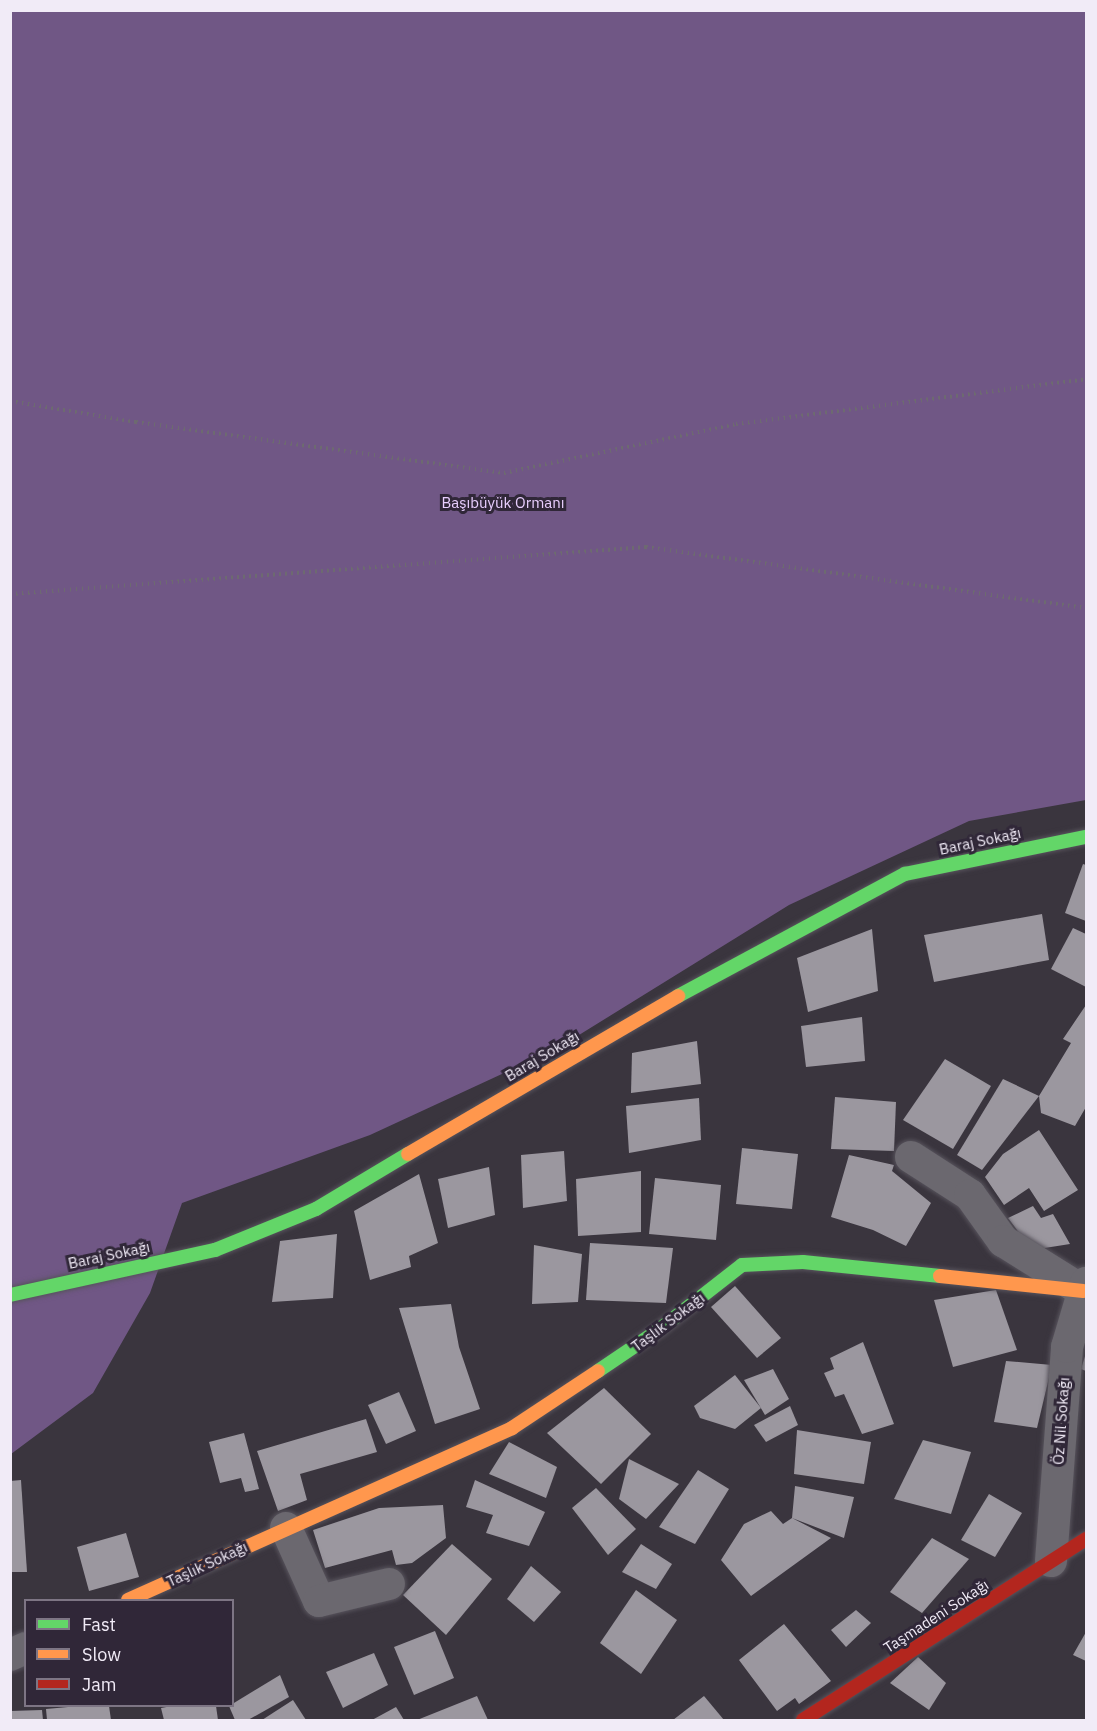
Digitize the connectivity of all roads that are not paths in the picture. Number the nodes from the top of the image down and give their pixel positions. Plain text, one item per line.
1 (1086, 837) edge
2 (911, 1157) dead end
3 (1085, 1287) edge
4 (10, 1295) edge
5 (286, 1528) junction
6 (1086, 1539) edge
7 (1051, 1561) junction
8 (389, 1584) dead end
9 (130, 1599) edge
10 (24, 1649) edge
11 (10, 1655) edge
12 (803, 1720) edge

1 - 4 street, Baraj Sokağı
2 - 3 street
3 - 5 street, Taşlık Sokağı
3 - 7 street, Öz Nil Sokağı
5 - 8 street
5 - 9 street, Taşlık Sokağı
6 - 7 street, Taşmadeni Sokağı
7 - 12 street, Taşmadeni Sokağı
10 - 11 street

